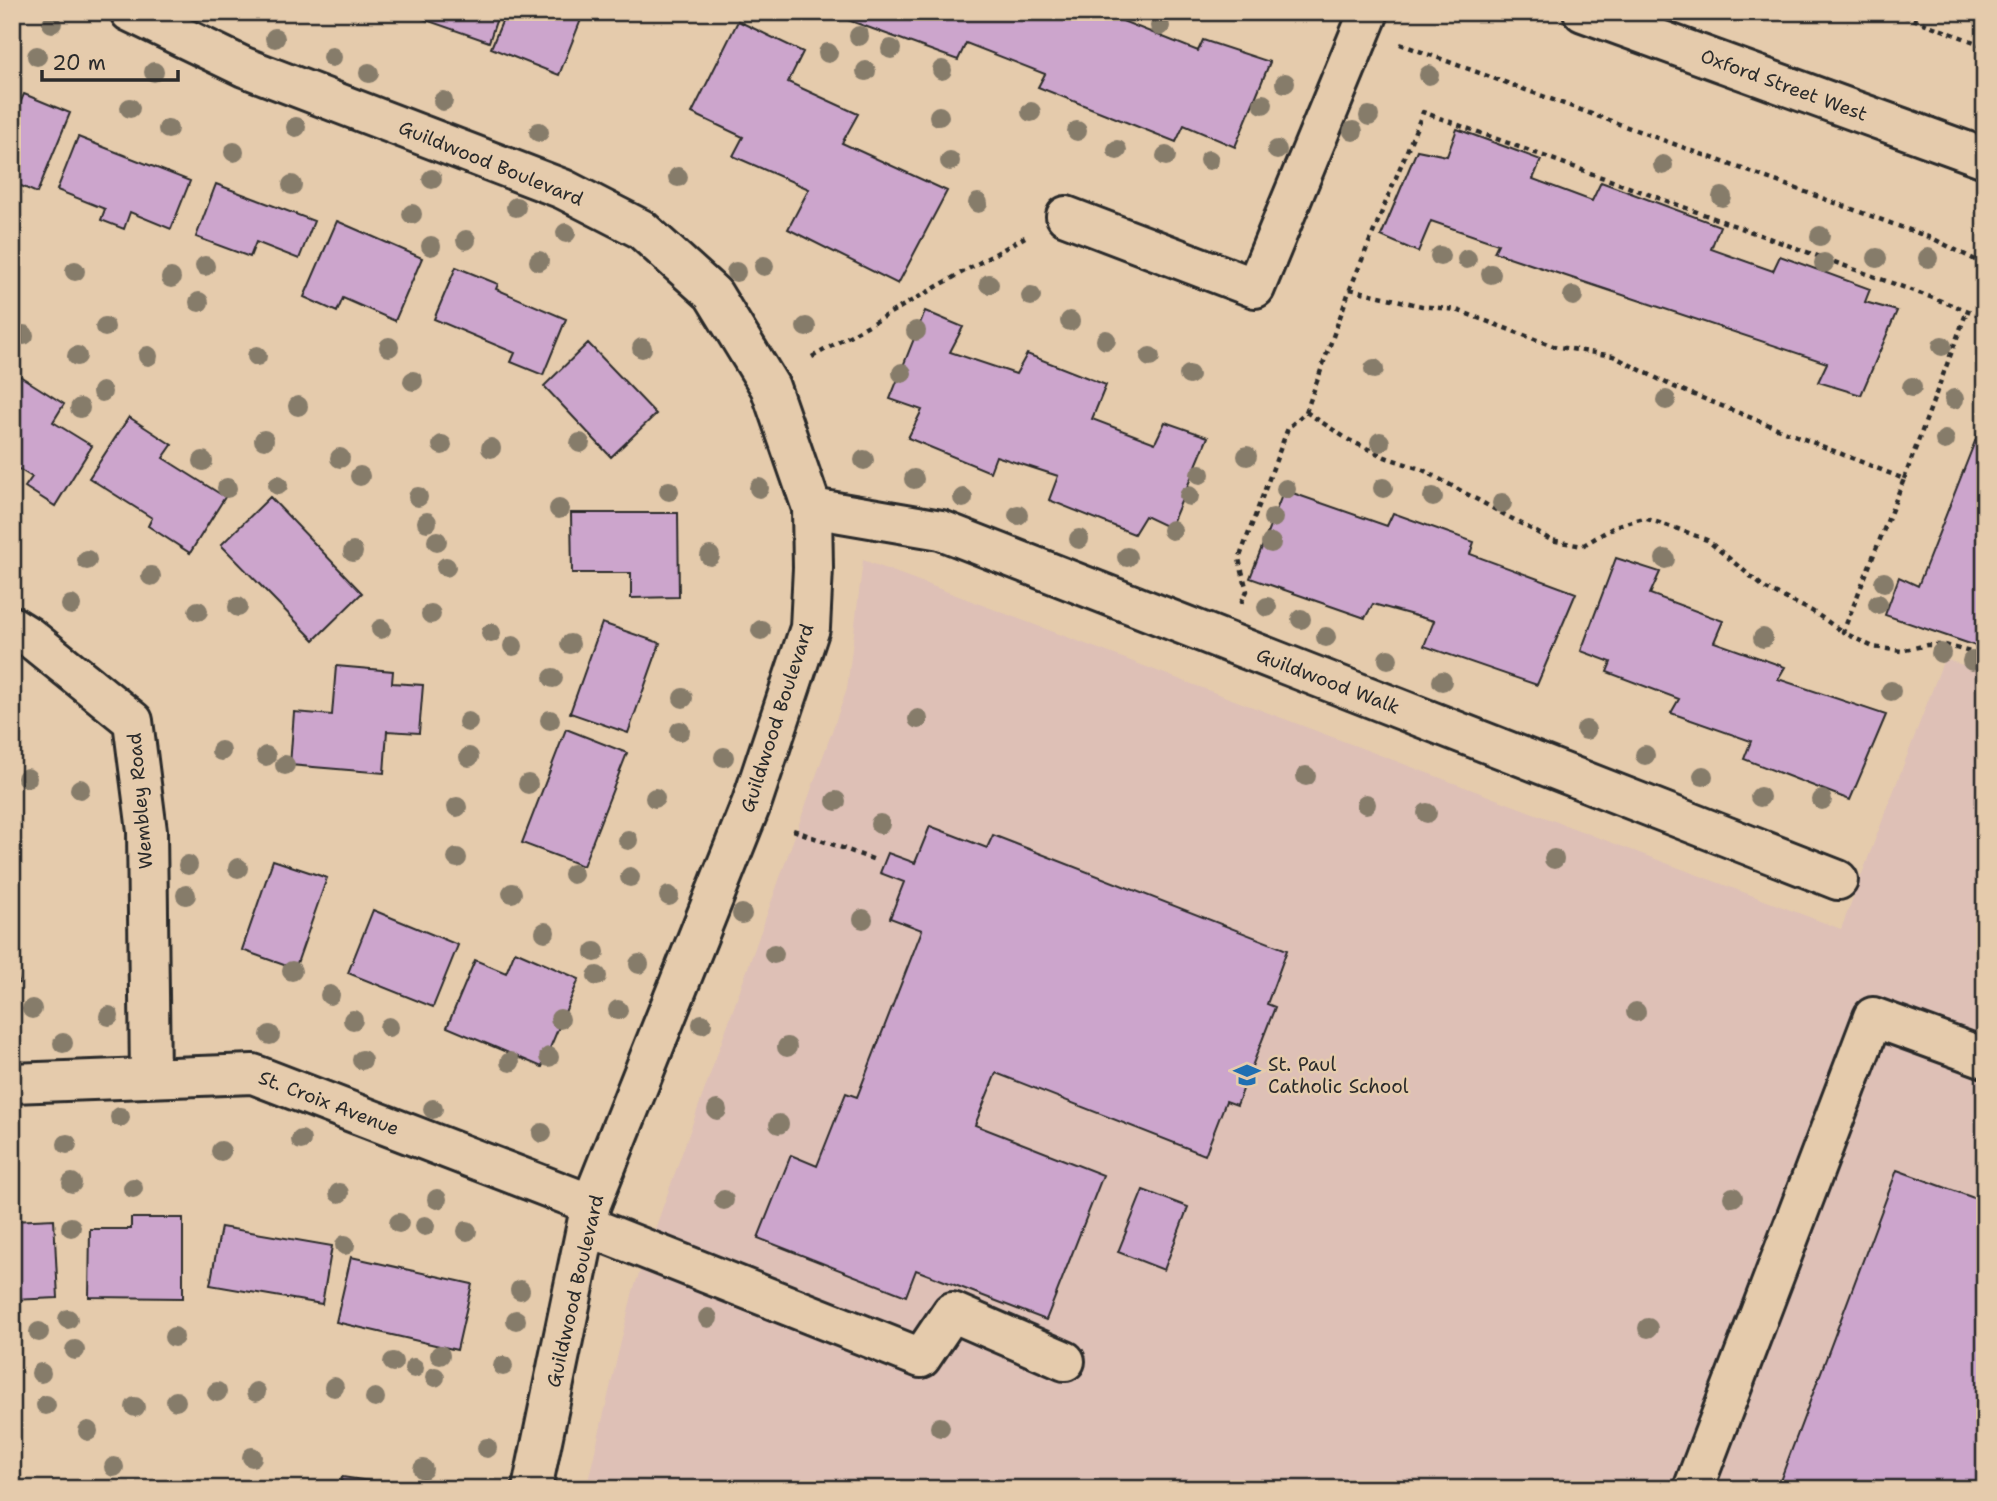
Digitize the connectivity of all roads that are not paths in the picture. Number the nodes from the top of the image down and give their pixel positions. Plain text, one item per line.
1 (130, 12) edge
2 (1369, 12) edge
3 (1583, 12) edge
4 (1985, 158) edge
5 (1066, 216) dead end
6 (812, 508) junction
7 (12, 626) edge
8 (1838, 880) dead end
9 (1985, 1058) edge
10 (150, 1076) junction
11 (12, 1083) edge
12 (589, 1215) junction
13 (1065, 1361) dead end
14 (532, 1489) edge
15 (1693, 1489) edge

1 - 6 street, Guildwood Boulevard
2 - 5 street
3 - 4 street, Oxford Street West
6 - 8 street, Guildwood Walk
6 - 12 street, Guildwood Boulevard
7 - 10 street, Wembley Road
9 - 15 street
10 - 11 street, St. Croix Avenue
10 - 12 street, St. Croix Avenue
12 - 13 street, St. Croix Avenue
12 - 14 street, Guildwood Boulevard

